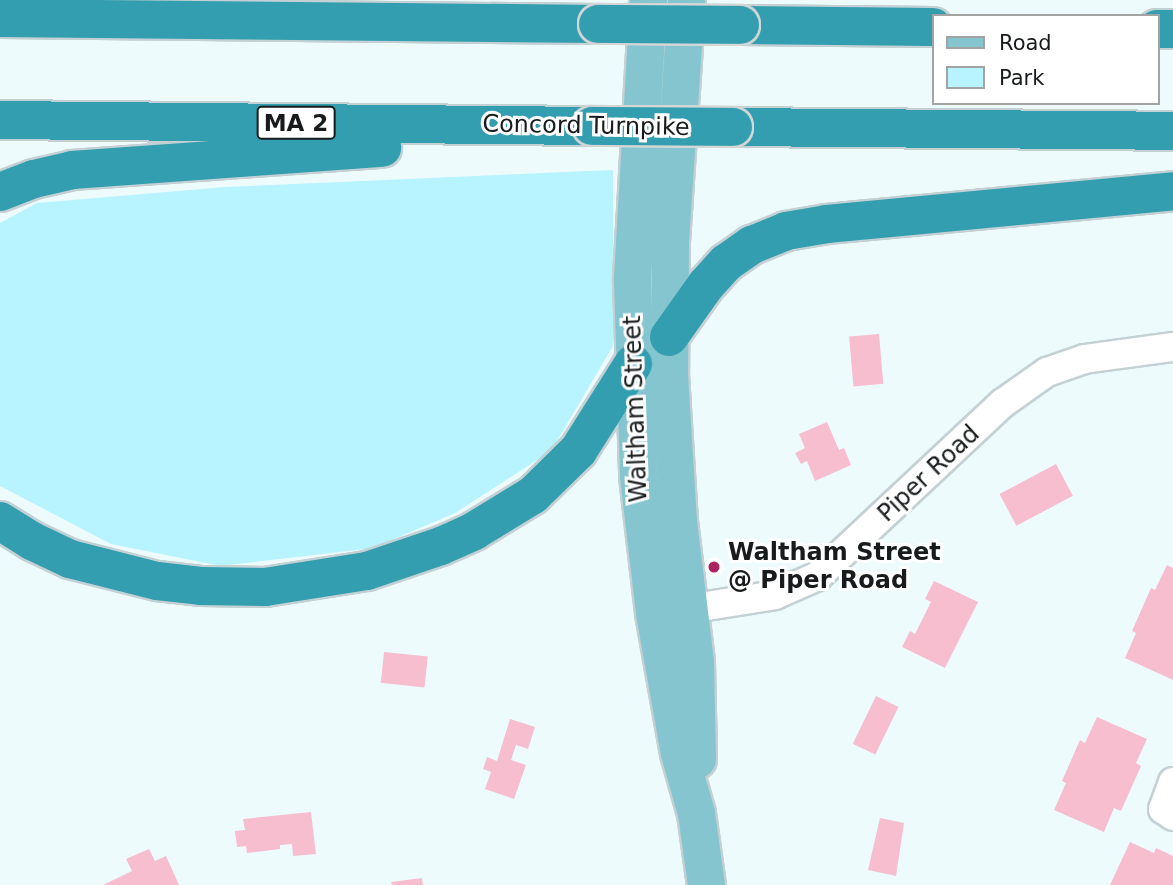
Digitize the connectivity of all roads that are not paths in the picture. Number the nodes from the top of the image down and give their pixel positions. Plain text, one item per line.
1 (394, 0) edge
2 (648, 0) edge
3 (686, 0) edge
4 (0, 18) edge
5 (497, 23) junction
6 (932, 27) edge
7 (0, 120) edge
8 (524, 126) junction
9 (1173, 131) edge
10 (1173, 191) edge
11 (0, 192) edge
12 (669, 337) junction
13 (1173, 347) edge
14 (634, 364) junction
15 (0, 521) edge
16 (671, 611) junction
17 (1173, 782) edge
18 (1173, 816) edge
19 (706, 885) edge

1 - 5 highway
2 - 14 main road, Waltham Street
3 - 12 main road, Waltham Street
4 - 5 highway
5 - 6 highway, bridge
7 - 8 highway, Concord Turnpike / MA 2
8 - 9 highway, Concord Turnpike / MA 2, bridge
8 - 11 highway
10 - 12 highway
12 - 16 main road, Waltham Street
13 - 16 street, Piper Road
14 - 15 highway
14 - 16 main road, Waltham Street
16 - 19 main road, Waltham Street
17 - 18 street

